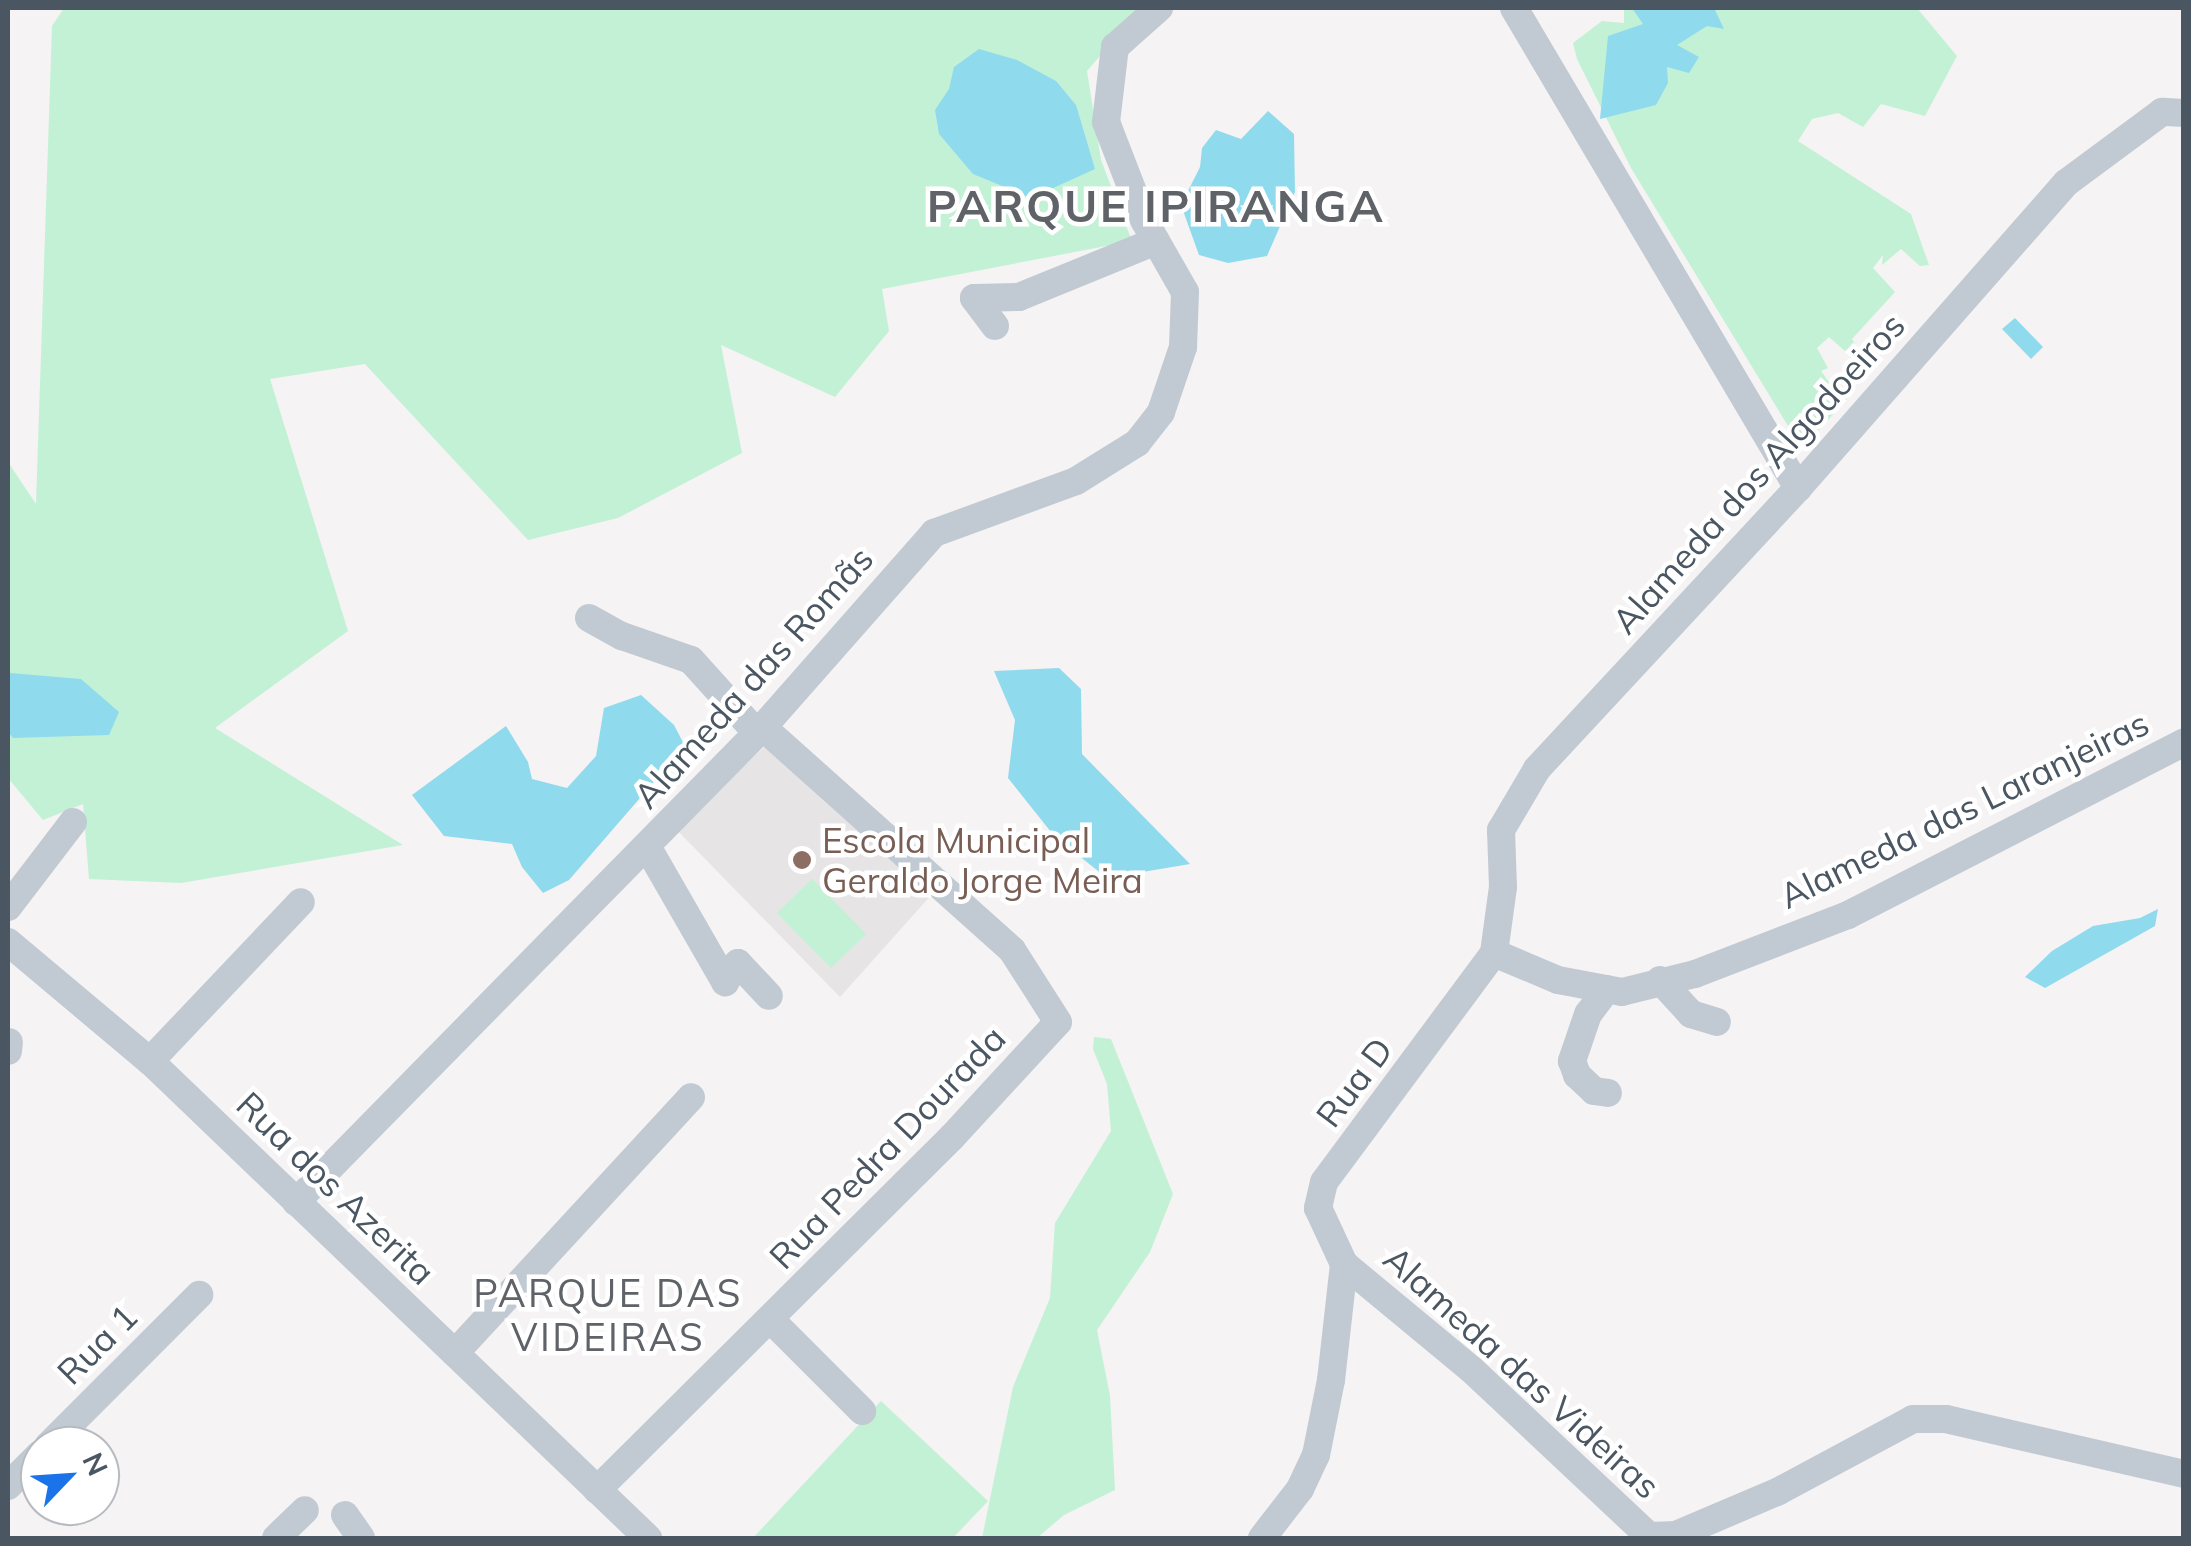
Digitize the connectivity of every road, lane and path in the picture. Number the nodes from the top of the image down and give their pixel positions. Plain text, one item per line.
1 (1159, 8) edge
2 (1514, 8) edge
3 (2184, 113) edge
4 (1150, 231) junction
5 (995, 326) dead end
6 (1798, 488) junction
7 (588, 618) dead end
8 (760, 730) junction
9 (2184, 742) edge
10 (73, 822) dead end
11 (648, 848) junction
12 (301, 902) dead end
13 (8, 908) edge
14 (8, 942) edge
15 (1494, 953) junction
16 (1660, 980) junction
17 (1607, 989) junction
18 (769, 996) dead end
19 (1717, 1022) dead end
20 (150, 1061) junction
21 (1608, 1094) dead end
22 (691, 1097) dead end
23 (296, 1202) junction
24 (1344, 1264) junction
25 (199, 1295) dead end
26 (771, 1320) junction
27 (455, 1353) junction
28 (862, 1411) dead end
29 (68, 1426) edge
30 (2184, 1474) edge
31 (597, 1490) junction
32 (305, 1510) dead end
33 (345, 1514) dead end
34 (1656, 1537) edge
35 (276, 1538) edge
36 (361, 1538) edge
37 (648, 1538) edge
38 (1262, 1538) edge

1 - 4 street, Alameda das Romãs
2 - 6 street
3 - 6 street, Alameda dos Algodoeiros
4 - 5 street
4 - 8 street, Alameda das Romãs
6 - 15 street, Alameda dos Algodoeiros
7 - 8 street
8 - 11 street, Alameda das Romãs
8 - 26 street, Rua Pedra Dourada
9 - 16 street, Alameda das Laranjeiras
10 - 13 street
11 - 18 street
11 - 23 street, Alameda das Romãs
12 - 20 street
14 - 20 street, Rua dos Azerita
15 - 17 street, Alameda das Laranjeiras
15 - 24 street, Rua D
16 - 17 street, Alameda das Laranjeiras
16 - 19 street
17 - 21 street
20 - 23 street, Rua dos Azerita
22 - 27 street
23 - 27 street, Rua dos Azerita
24 - 34 street, Alameda das Videiras
24 - 38 street
25 - 29 street, Rua 1
26 - 28 street
26 - 31 street, Rua Pedra Dourada
27 - 31 street, Rua dos Azerita
30 - 34 street
31 - 37 street, Rua dos Azerita
32 - 35 street
33 - 36 street

